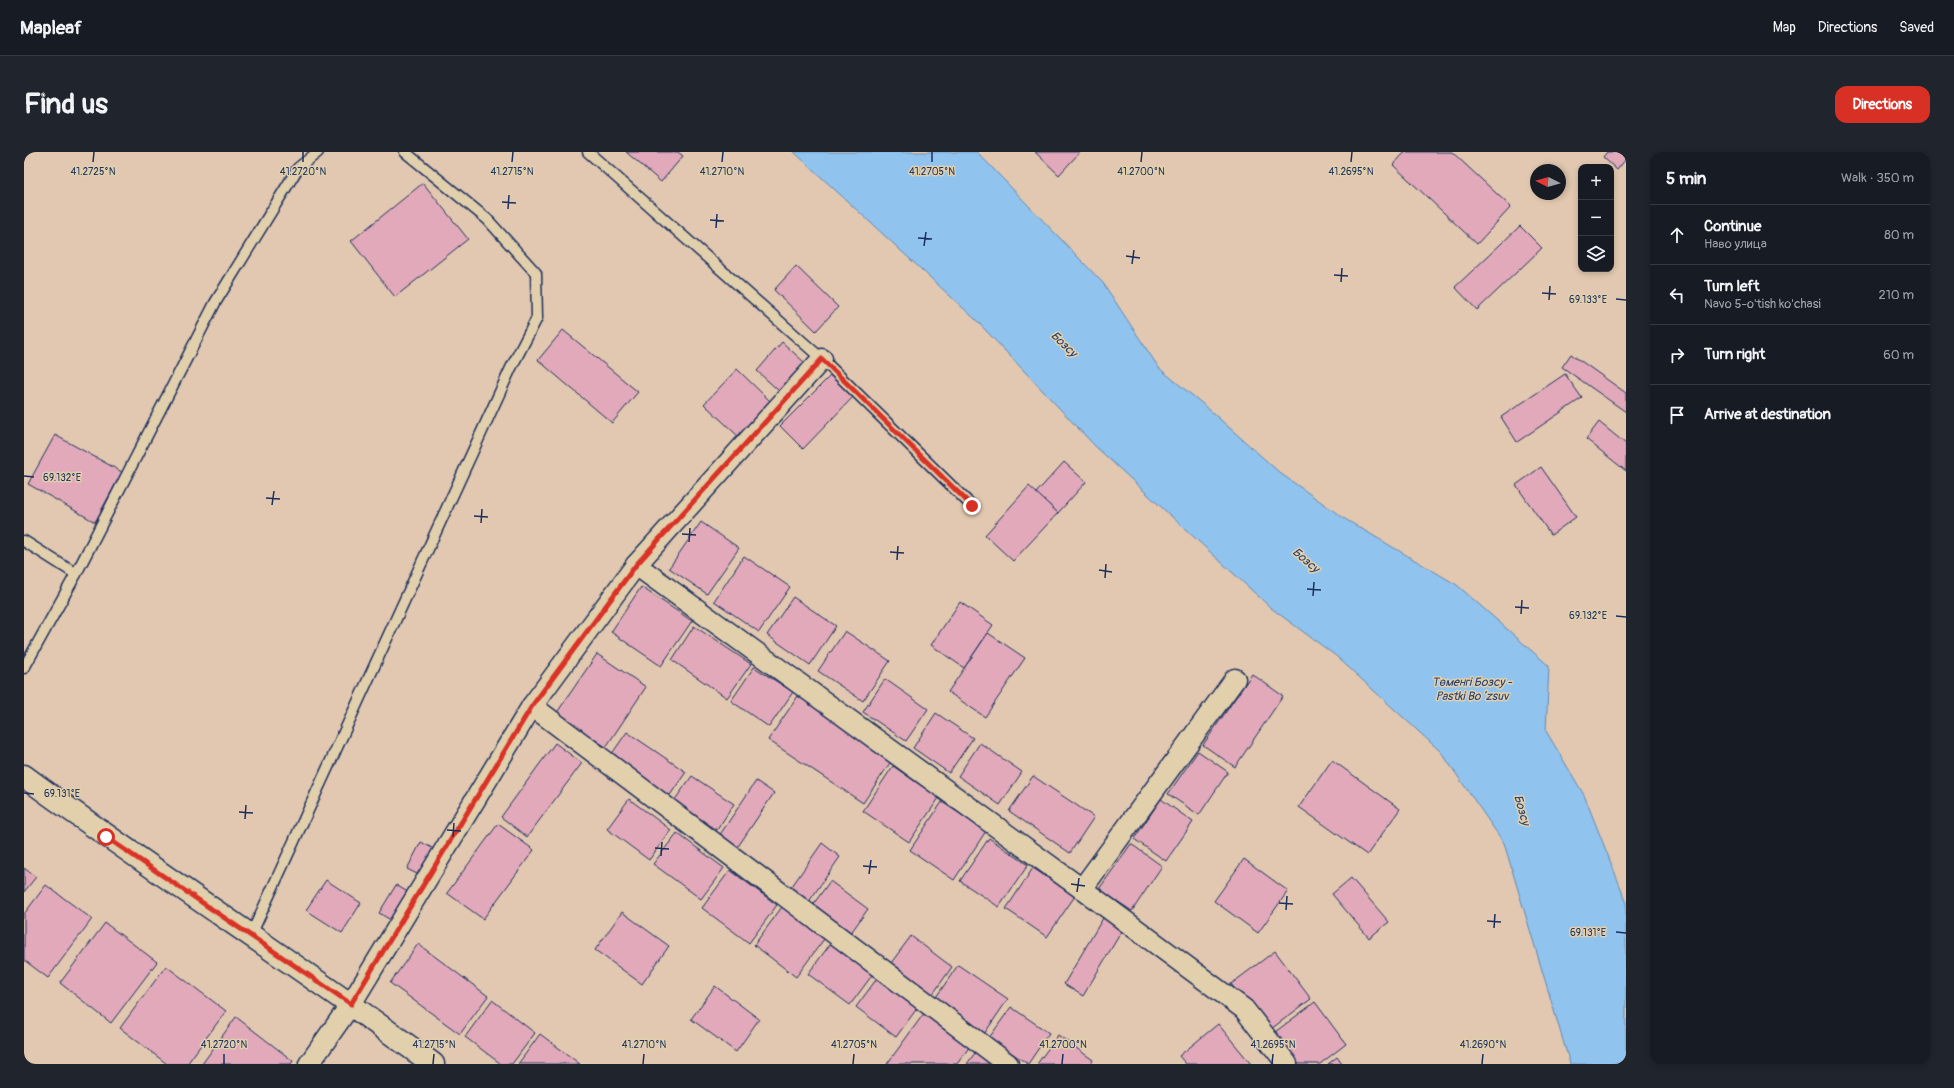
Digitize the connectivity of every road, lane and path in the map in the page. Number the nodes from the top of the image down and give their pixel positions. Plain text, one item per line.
1 (318, 152) edge
2 (405, 152) edge
3 (588, 152) edge
4 (822, 359) junction
5 (972, 506) dead end
6 (24, 541) edge
7 (636, 565) junction
8 (76, 574) junction
9 (24, 668) edge
10 (1234, 679) dead end
11 (532, 706) junction
12 (24, 776) edge
13 (1082, 889) junction
14 (251, 935) junction
15 (351, 1004) junction
16 (308, 1064) edge
17 (433, 1064) edge
18 (1008, 1064) edge
19 (1287, 1064) edge

1 - 8 lane
2 - 14 lane
3 - 4 lane
4 - 5 lane
4 - 7 street
6 - 8 lane
7 - 11 street
7 - 13 street
8 - 9 lane
10 - 13 street
11 - 15 street
11 - 18 street
12 - 14 street
13 - 19 street
14 - 15 street
15 - 16 street
15 - 17 street

